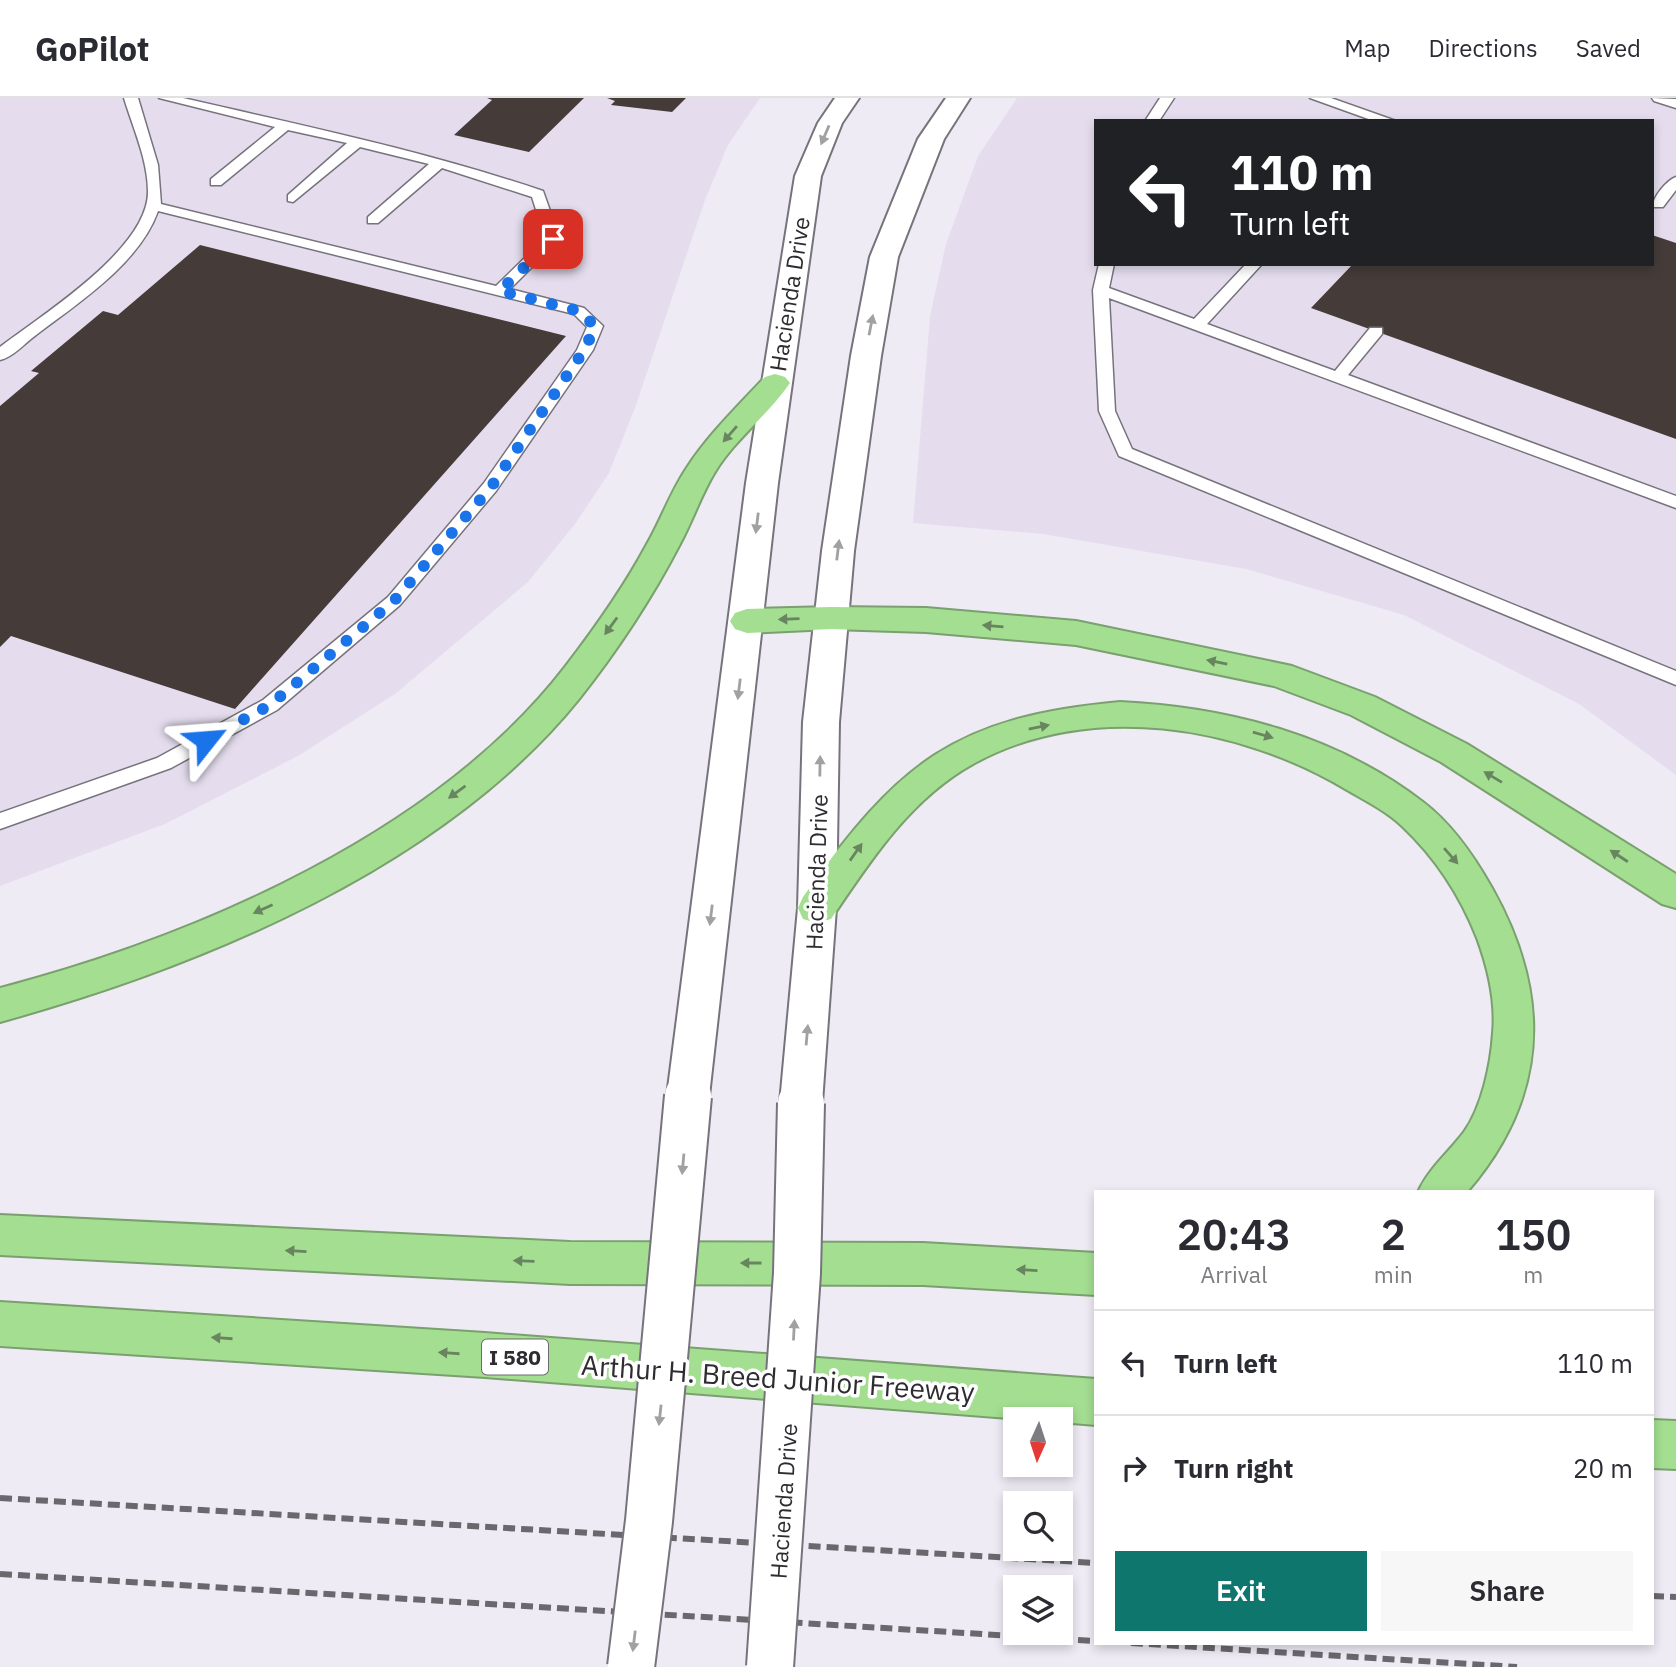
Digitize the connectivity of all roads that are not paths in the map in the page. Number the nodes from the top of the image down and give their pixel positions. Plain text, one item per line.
1 (131, 98) edge
2 (166, 98) edge
3 (847, 98) edge
4 (958, 98) edge
5 (1167, 98) edge
6 (1317, 98) edge
7 (1659, 98) edge
8 (1676, 104) edge
9 (1153, 119) edge
10 (1383, 119) edge
11 (285, 126) junction
12 (356, 143) junction
13 (439, 163) junction
14 (1676, 181) edge
15 (216, 182) dead end
16 (292, 198) dead end
17 (1655, 204) edge
18 (153, 206) junction
19 (1676, 210) edge
20 (373, 220) dead end
21 (1107, 266) edge
22 (1253, 266) edge
23 (1101, 290) junction
24 (500, 291) junction
25 (1197, 325) junction
26 (1376, 331) dead end
27 (0, 355) edge
28 (1338, 377) junction
29 (775, 383) junction
30 (1676, 502) edge
31 (831, 618) junction
32 (747, 621) junction
33 (1676, 678) edge
34 (0, 821) edge
35 (1676, 893) edge
36 (817, 908) junction
37 (0, 1005) edge
38 (1442, 1190) edge
39 (0, 1235) edge
40 (1094, 1274) edge
41 (0, 1324) edge
42 (1094, 1402) edge
43 (1654, 1444) edge
44 (1676, 1446) edge
45 (631, 1667) edge
46 (770, 1667) edge

1 - 18 lane
2 - 11 lane
3 -> 29 main road, Hacienda Drive
31 -> 4 main road, Hacienda Drive
5 - 9 lane
6 - 10 lane
7 - 8 lane
11 - 12 lane
11 - 15 lane
12 - 13 lane
12 - 16 lane
13 - 20 lane
13 - 24 lane
14 - 17 lane
17 - 19 lane
18 - 24 lane
18 - 27 lane
21 - 23 lane
22 - 25 lane
23 - 25 lane
23 - 33 lane
24 - 34 lane
25 - 28 lane
26 - 28 lane
28 - 30 lane
29 -> 32 main road, Hacienda Drive
29 -> 37 highway
31 -> 32 highway
35 -> 31 highway
36 -> 31 main road, Hacienda Drive
32 -> 45 main road, Hacienda Drive, bridge
36 -> 38 highway
46 -> 36 main road, Hacienda Drive, bridge
40 -> 39 highway
42 -> 41 highway, Arthur H. Breed Junior Freeway / I 580
43 - 44 highway

